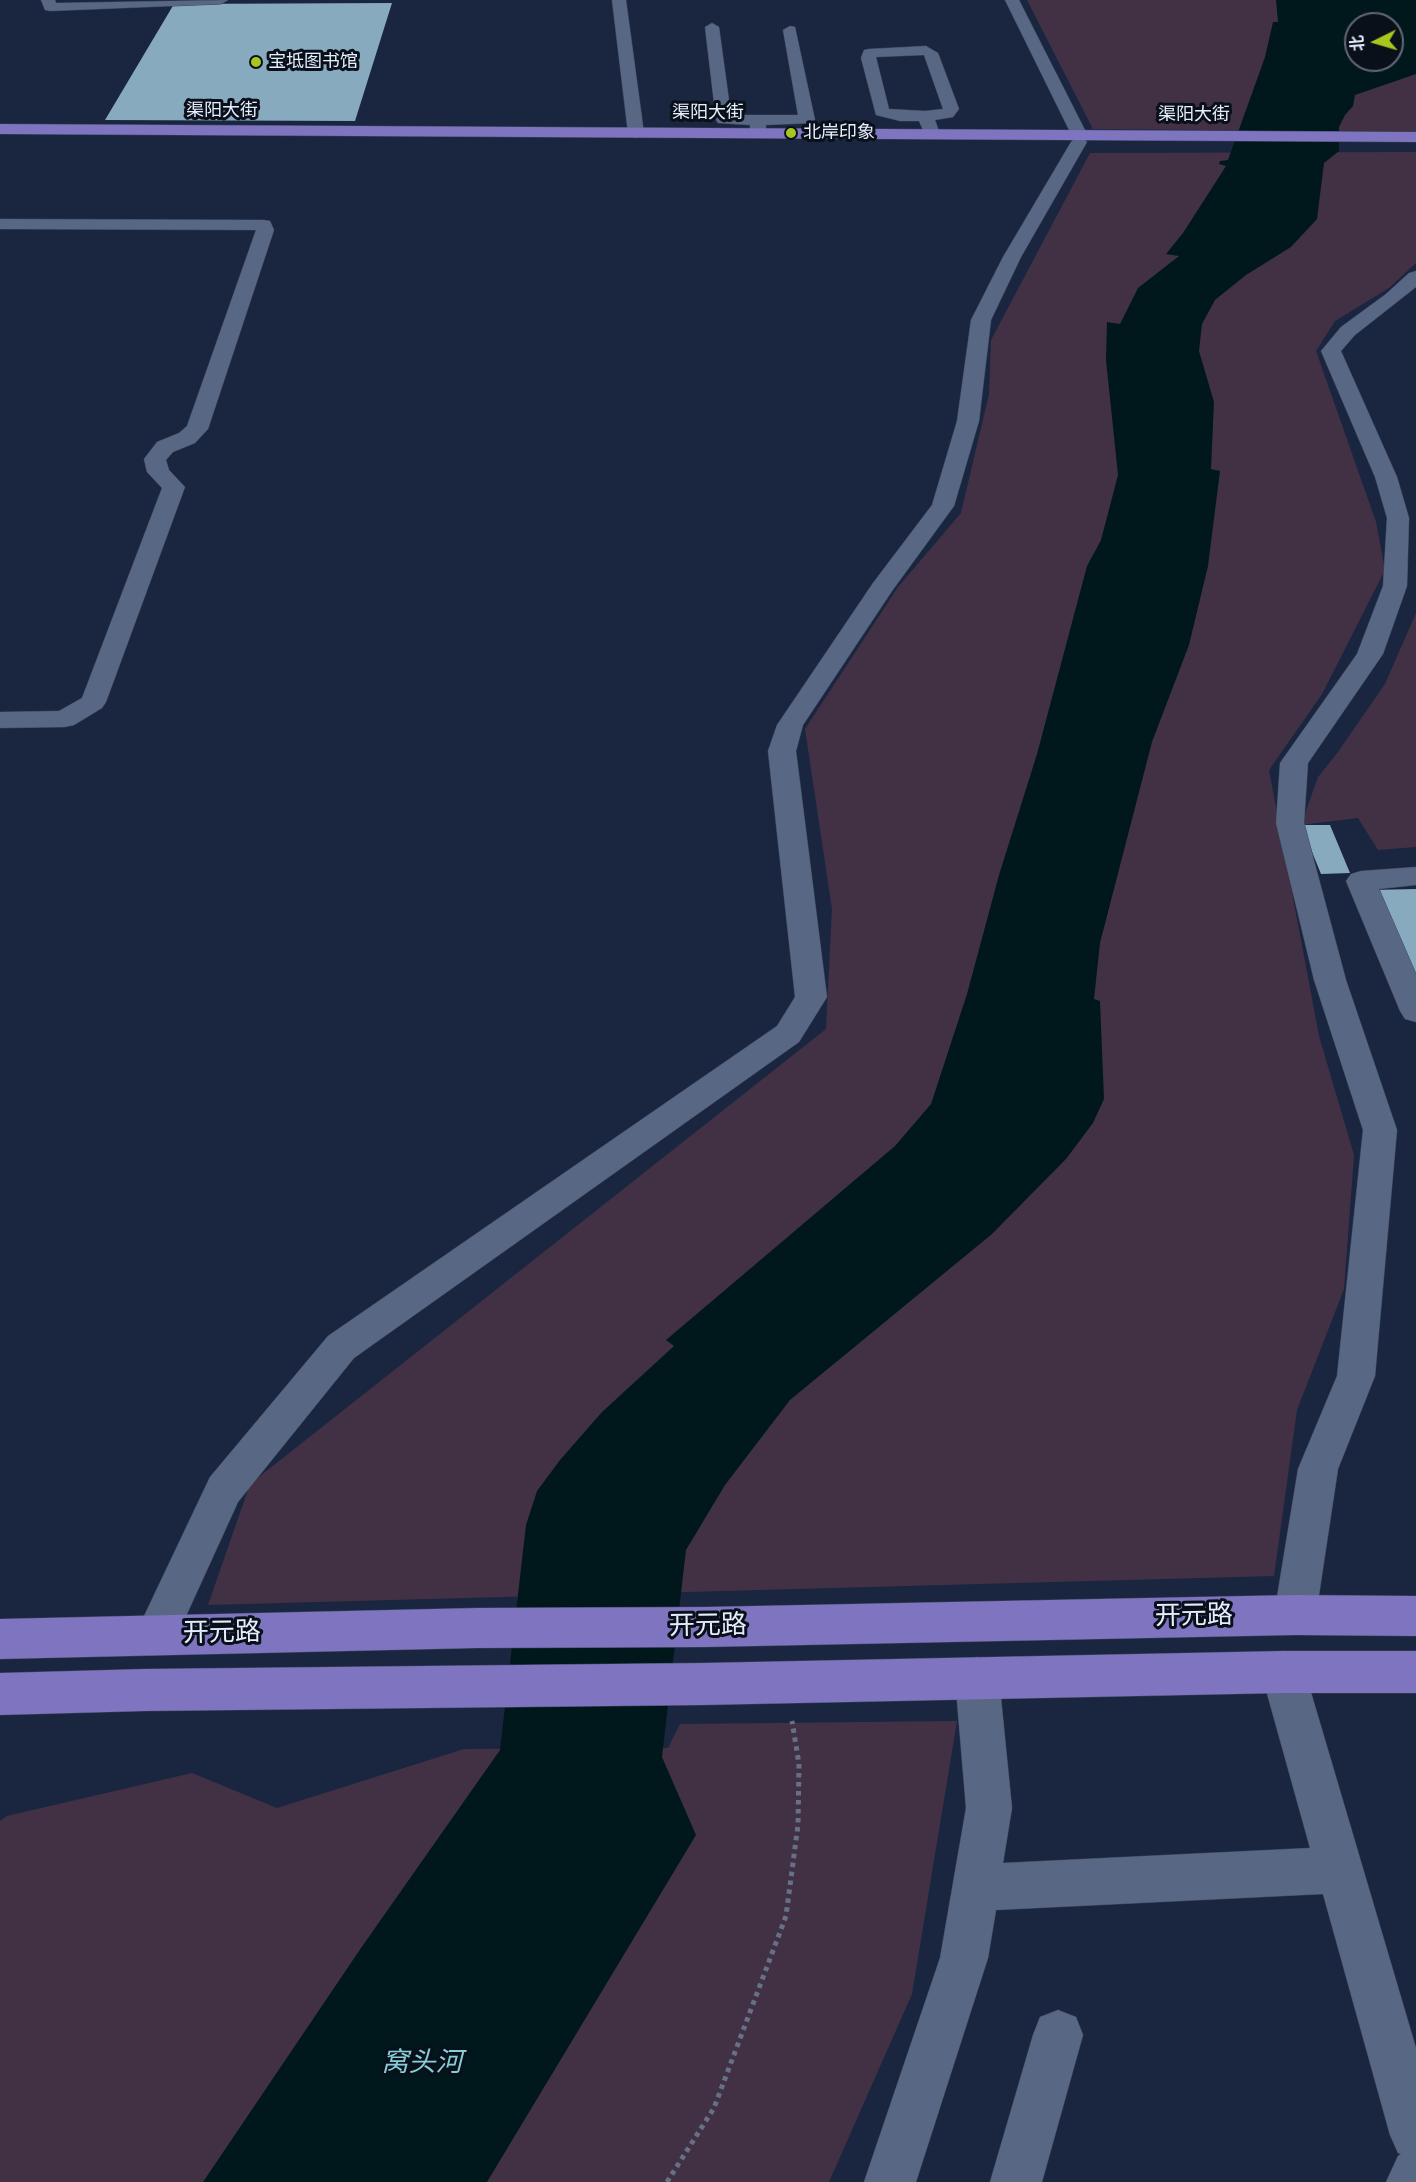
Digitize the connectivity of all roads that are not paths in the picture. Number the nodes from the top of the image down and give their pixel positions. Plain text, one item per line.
1 (48, 0) edge
2 (221, 0) edge
3 (620, 0) edge
4 (1012, 0) edge
5 (178, 1) edge
6 (137, 2) edge
7 (712, 27) dead end
8 (790, 30) dead end
9 (926, 116) junction
10 (758, 127) junction
11 (0, 129) edge
12 (636, 133) junction
13 (932, 134) junction
14 (0, 137) edge
15 (1416, 137) edge
16 (1079, 138) junction
17 (1355, 141) junction
18 (1416, 145) edge
19 (0, 224) edge
20 (1416, 278) edge
21 (1407, 518) edge
22 (0, 720) edge
23 (1416, 876) edge
24 (1416, 1011) edge
25 (1294, 1615) junction
26 (1416, 1616) edge
27 (156, 1635) junction
28 (0, 1639) edge
29 (1283, 1672) junction
30 (1416, 1672) edge
31 (977, 1678) junction
32 (0, 1694) edge
33 (1341, 1870) junction
34 (975, 1888) junction
35 (1058, 2035) dead end
36 (1416, 2135) edge
37 (1416, 2174) edge
38 (890, 2182) edge
39 (1016, 2182) edge
40 (1412, 2182) edge

1 - 6 street
2 - 5 street
3 - 12 street
4 - 16 street
5 - 6 street
7 - 10 street
8 - 10 street
9 - 9 street
9 - 13 street
10 - 12 main road, 渠阳大街
10 - 13 main road, 渠阳大街
11 - 12 main road, 渠阳大街
13 - 16 main road, 渠阳大街
14 - 16 main road, 渠阳大街
15 - 17 main road
16 - 17 main road, 渠阳大街
16 - 27 street
17 - 18 main road
19 - 22 street
20 - 21 street
21 - 25 street
23 - 24 street
25 - 26 main road, 开元路
25 - 27 main road, 开元路
27 - 28 main road, 开元路
29 - 30 main road
29 - 31 main road
29 - 33 street
31 - 32 main road
31 - 34 street
33 - 34 street
33 - 36 street
34 - 38 street
35 - 39 street
37 - 40 street

